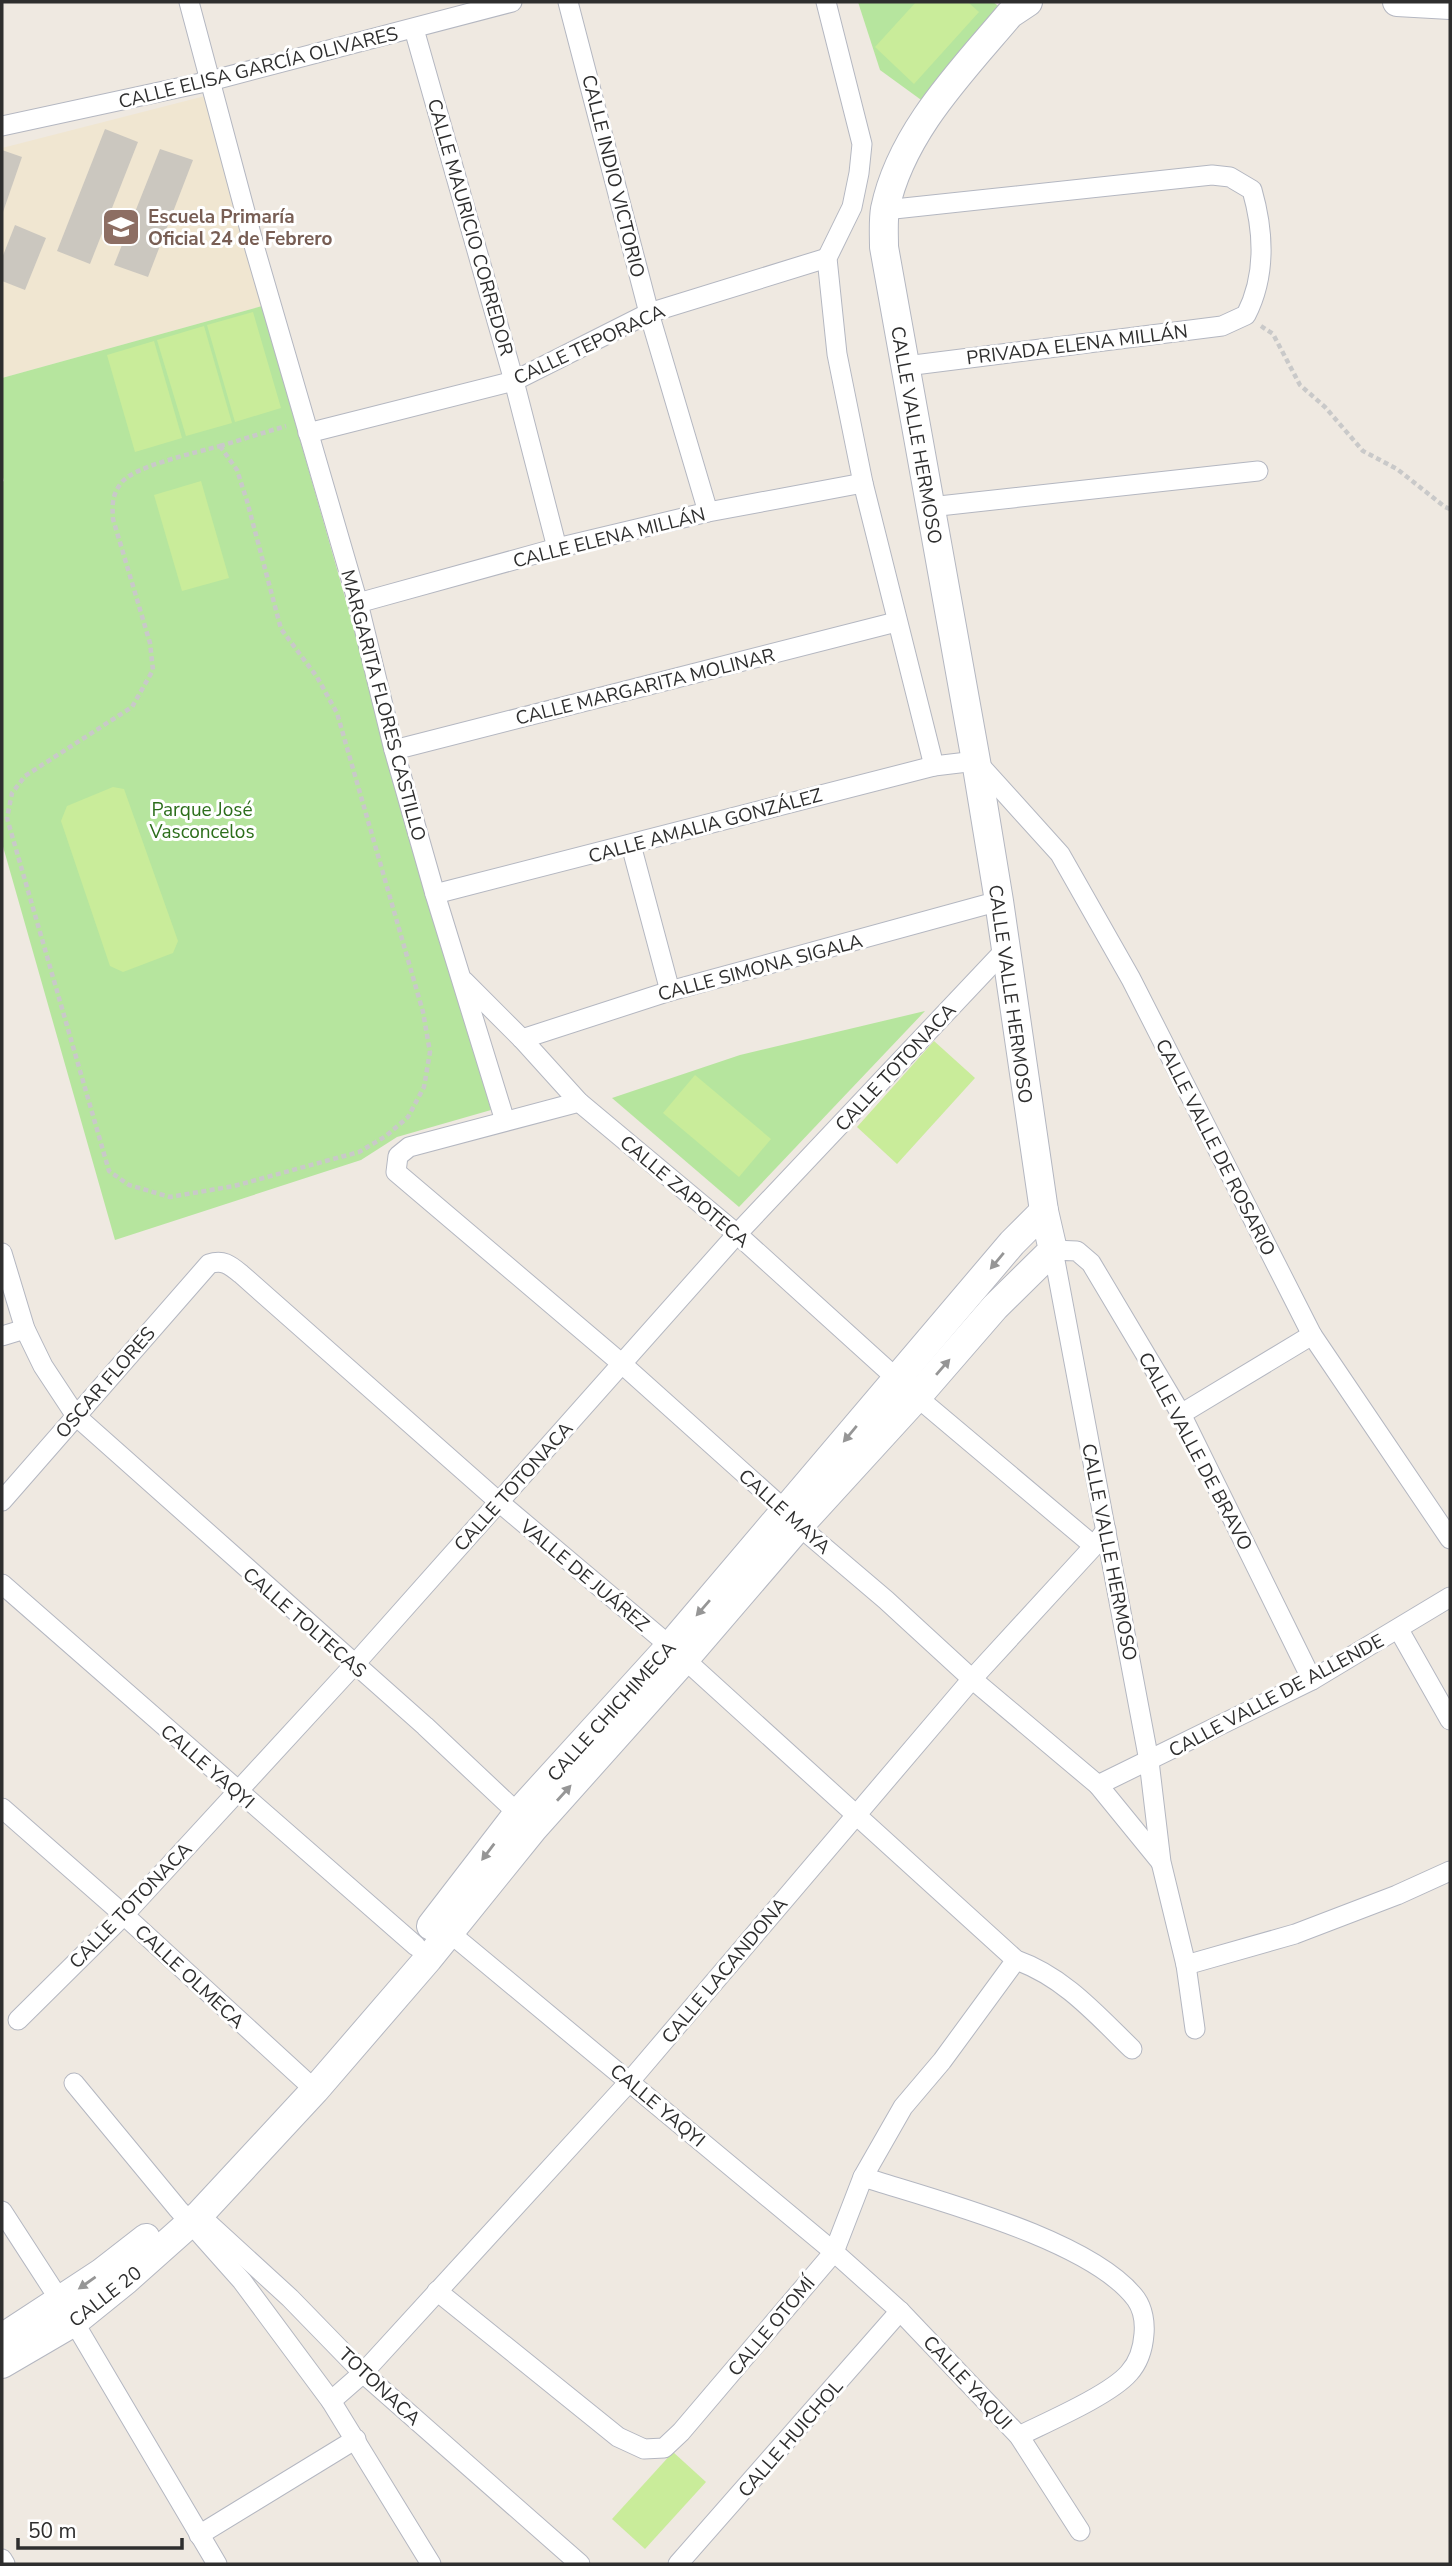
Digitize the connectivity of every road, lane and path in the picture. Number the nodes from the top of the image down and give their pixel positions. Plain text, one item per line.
1 (189, 2) edge
2 (512, 2) edge
3 (568, 2) edge
4 (826, 2) edge
5 (1397, 2) edge
6 (1442, 4) edge
7 (1013, 6) edge
8 (414, 29) junction
9 (210, 81) junction
10 (2, 125) edge
11 (884, 210) junction
12 (827, 258) junction
13 (649, 313) junction
14 (1246, 315) junction
15 (906, 366) junction
16 (514, 381) junction
17 (306, 427) junction
18 (220, 446) junction
19 (1258, 471) dead end
20 (863, 484) junction
21 (930, 507) junction
22 (1450, 509) edge
23 (708, 512) junction
24 (557, 548) junction
25 (358, 603) junction
26 (896, 622) junction
27 (394, 750) junction
28 (975, 761) junction
29 (934, 766) junction
30 (631, 845) junction
31 (435, 894) junction
32 (999, 901) junction
33 (1005, 950) junction
34 (461, 978) junction
35 (670, 990) junction
36 (523, 1039) junction
37 (579, 1102) junction
38 (505, 1121) junction
39 (1044, 1212) junction
40 (737, 1234) junction
41 (1053, 1250) junction
42 (2, 1253) edge
43 (209, 1264) joint
44 (25, 1329) junction
45 (1312, 1335) junction
46 (2, 1336) edge
47 (621, 1363) junction
48 (897, 1378) junction
49 (917, 1397) junction
50 (1181, 1414) junction
51 (76, 1416) junction
52 (2, 1501) edge
53 (499, 1502) junction
54 (792, 1519) junction
55 (1100, 1538) junction
56 (1450, 1539) edge
57 (2, 1584) edge
58 (1450, 1597) edge
59 (1399, 1630) junction
60 (677, 1653) junction
61 (354, 1665) junction
62 (972, 1679) junction
63 (1312, 1679) junction
64 (1450, 1720) edge
65 (1149, 1761) junction
66 (1098, 1785) junction
67 (237, 1791) junction
68 (2, 1808) edge
69 (856, 1814) junction
70 (525, 1821) junction
71 (1160, 1862) junction
72 (1450, 1871) edge
73 (124, 1915) junction
74 (450, 1933) junction
75 (416, 1946) junction
76 (1016, 1960) junction
77 (1186, 1965) junction
78 (18, 2020) dead end
79 (1195, 2029) dead end
80 (1132, 2049) dead end
81 (630, 2081) junction
82 (74, 2083) dead end
83 (308, 2084) junction
84 (863, 2177) junction
85 (2, 2211) edge
86 (188, 2212) junction
87 (834, 2252) junction
88 (437, 2291) junction
89 (900, 2311) junction
90 (66, 2312) junction
91 (2, 2338) edge
92 (2, 2364) edge
93 (363, 2373) junction
94 (331, 2401) junction
95 (1019, 2436) junction
96 (356, 2439) junction
97 (1080, 2531) dead end
98 (199, 2535) junction
99 (2, 2559) edge
100 (5, 2564) edge
101 (217, 2564) edge
102 (430, 2564) edge
103 (580, 2564) edge
104 (678, 2564) edge

1 - 9 street, MARGARITA FLORES CASTILLO
2 - 8 street, CALLE ELISA GARCÍA OLIVARES
3 - 13 street, CALLE INDIO VICTORIO
4 - 12 street
5 - 6 main road
7 - 11 main road, CALLE VALLE HERMOSO
8 - 9 street, CALLE ELISA GARCÍA OLIVARES
8 - 16 street, CALLE MAURICIO CORREDOR
9 - 10 street, CALLE ELISA GARCÍA OLIVARES
9 - 17 street, MARGARITA FLORES CASTILLO
11 - 14 street
11 - 15 main road, CALLE VALLE HERMOSO
12 - 13 street, CALLE TEPORACA
12 - 20 street
13 - 16 street, CALLE TEPORACA
13 - 23 street, CALLE INDIO VICTORIO
14 - 15 street, PRIVADA ELENA MILLÁN
14 - 22 path
15 - 21 main road, CALLE VALLE HERMOSO
16 - 17 street, CALLE TEPORACA
16 - 24 street, CALLE MAURICIO CORREDOR
17 - 18 path
17 - 25 street, MARGARITA FLORES CASTILLO
18 - 18 path
19 - 21 street
20 - 23 street, CALLE ELENA MILLÁN
20 - 26 street
21 - 28 main road, CALLE VALLE HERMOSO
23 - 24 street, CALLE ELENA MILLÁN
24 - 25 street, CALLE ELENA MILLÁN
25 - 27 street, MARGARITA FLORES CASTILLO
26 - 27 street, CALLE MARGARITA MOLINAR
26 - 29 street
27 - 31 street, MARGARITA FLORES CASTILLO
28 - 29 street, CALLE AMALIA GONZÁLEZ
28 - 32 main road, CALLE VALLE HERMOSO
28 - 45 street, CALLE VALLE DE ROSARIO
29 - 30 street, CALLE AMALIA GONZÁLEZ
30 - 31 street, CALLE AMALIA GONZÁLEZ
30 - 35 street
31 - 34 street, MARGARITA FLORES CASTILLO
32 - 33 main road, CALLE VALLE HERMOSO
32 - 35 street, CALLE SIMONA SIGALA
33 - 39 main road, CALLE VALLE HERMOSO
33 - 40 street, CALLE TOTONACA
34 - 36 street, CALLE ZAPOTECA
34 - 38 street, MARGARITA FLORES CASTILLO
35 - 36 street, CALLE SIMONA SIGALA
36 - 37 street, CALLE ZAPOTECA
37 - 38 street
37 - 40 street, CALLE ZAPOTECA
38 - 47 street, CALLE MAYA
39 - 41 main road, CALLE VALLE HERMOSO
39 -> 48 main road, CALLE CHICHIMECA
40 - 47 street, CALLE TOTONACA
40 - 48 street, CALLE ZAPOTECA
49 -> 41 main road, CALLE CHICHIMECA
41 - 50 street, CALLE VALLE DE BRAVO
41 - 55 street, CALLE VALLE HERMOSO
42 - 44 street, CALLE TOLTECAS
43 - 51 street, OSCAR FLORES
43 - 53 street, VALLE DE JUÁREZ
44 - 46 street
44 - 51 street, CALLE TOLTECAS
45 - 50 street
45 - 56 street, CALLE VALLE DE ROSARIO
47 - 53 street, CALLE TOTONACA
47 - 54 street, CALLE MAYA
48 - 49 street, CALLE ZAPOTECA
48 -> 54 main road, CALLE CHICHIMECA
49 - 54 main road, CALLE CHICHIMECA
49 - 55 street, CALLE ZAPOTECA
50 - 63 street, CALLE VALLE DE BRAVO
51 - 52 street, OSCAR FLORES
51 - 61 street, CALLE TOLTECAS
53 - 60 street, VALLE DE JUÁREZ
53 - 61 street, CALLE TOTONACA
54 - 60 main road, CALLE CHICHIMECA
54 - 62 street, CALLE MAYA
55 - 62 street, CALLE LACANDONA
55 - 65 street, CALLE VALLE HERMOSO
57 - 67 street, CALLE YAQYI
58 - 59 street, CALLE VALLE DE ALLENDE
59 - 63 street, CALLE VALLE DE ALLENDE
59 - 64 street
60 - 69 street, VALLE DE JUÁREZ
60 - 70 main road, CALLE CHICHIMECA
61 - 67 street, CALLE TOTONACA
61 - 70 street, CALLE TOLTECAS
62 - 66 street, CALLE MAYA
62 - 69 street, CALLE LACANDONA
63 - 65 street, CALLE VALLE DE ALLENDE
65 - 66 street, CALLE VALLE DE ALLENDE
65 - 71 street, CALLE VALLE HERMOSO
66 - 71 street, CALLE MAYA
67 - 73 street, CALLE TOTONACA
67 - 75 street, CALLE YAQYI
68 - 73 street, CALLE OLMECA
69 - 76 street, VALLE DE JUÁREZ
69 - 81 street, CALLE LACANDONA
70 - 74 main road, CALLE CHICHIMECA
70 -> 75 main road, CALLE CHICHIMECA
71 - 77 street, CALLE VALLE HERMOSO
72 - 77 street
73 - 78 street, CALLE TOTONACA
73 - 83 street, CALLE OLMECA
74 - 81 street, CALLE YAQYI
74 - 83 main road, CALLE CHICHIMECA
75 - 83 main road, CALLE CHICHIMECA
76 - 80 street, VALLE DE JUÁREZ
76 - 84 street, CALLE OTOMÍ
77 - 79 street, CALLE VALLE HERMOSO
81 - 87 street, CALLE YAQYI
81 - 88 street, CALLE LACANDONA
82 - 86 street
83 - 86 main road, CALLE CHICHIMECA
84 - 87 street, CALLE OTOMÍ
84 - 95 street
85 - 90 street
86 - 90 main road, CALLE 20
86 - 93 street, TOTONACA
86 - 94 street
87 - 88 street, CALLE OTOMÍ
87 - 89 street, CALLE YAQUI
88 - 93 street, CALLE LACANDONA
89 - 95 street, CALLE YAQUI
89 - 104 street, CALLE HUICHOL
90 - 91 main road, CALLE 20
90 - 92 main road, CALLE 20
90 - 98 street
93 - 94 street, CALLE LACANDONA
93 - 103 street, TOTONACA
94 - 96 street
95 - 97 street, CALLE YAQUI
96 - 98 street
96 - 102 street
98 - 101 street
99 - 100 street

